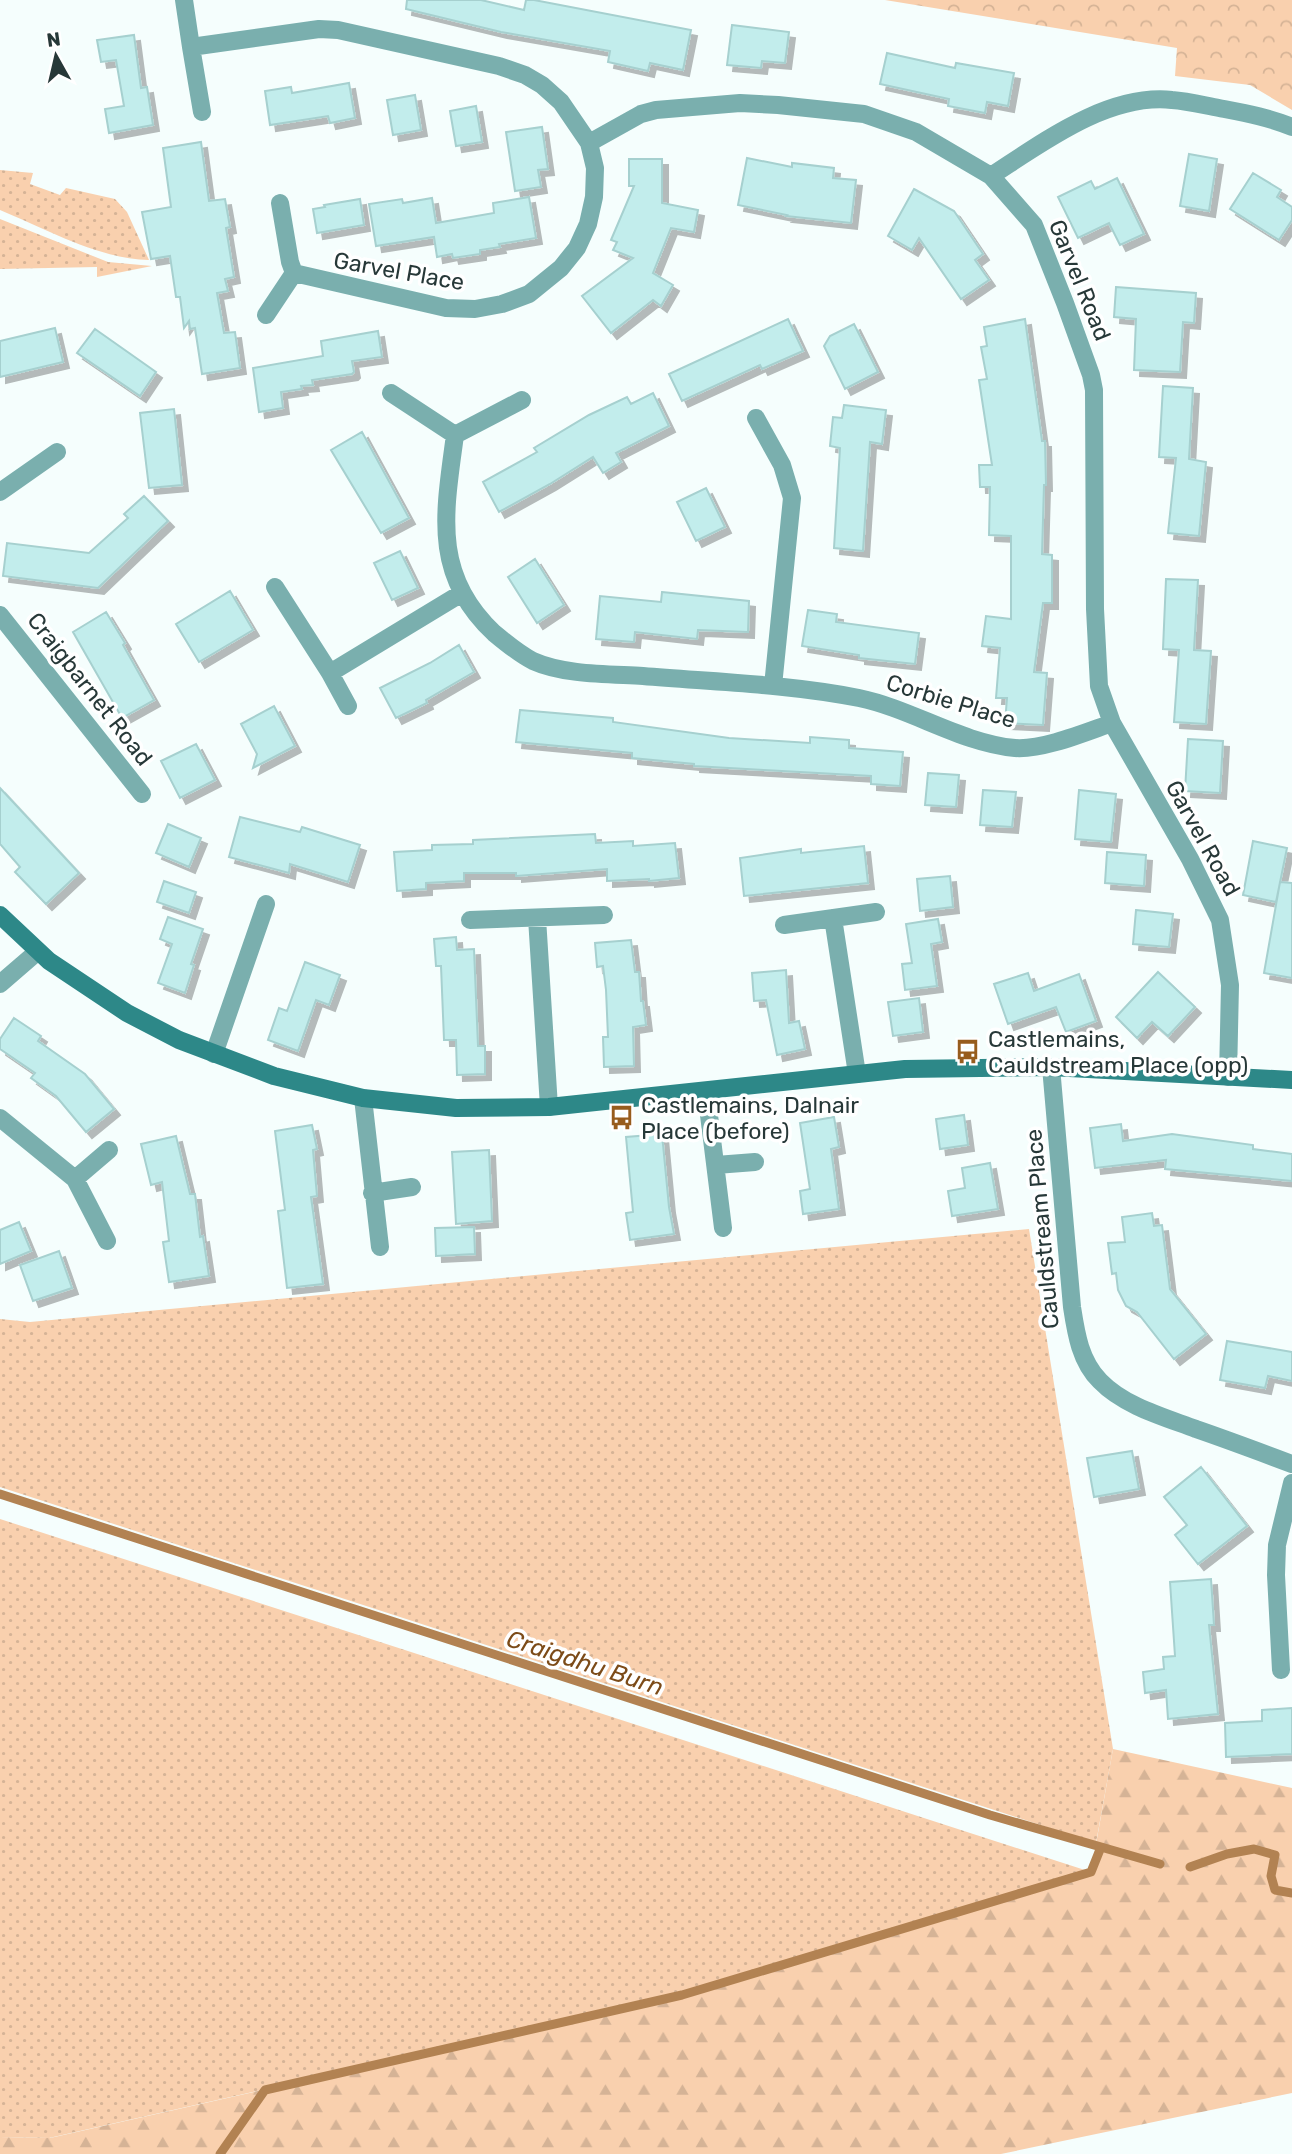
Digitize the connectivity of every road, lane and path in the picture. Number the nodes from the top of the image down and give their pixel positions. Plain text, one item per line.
1 (184, 0) edge
2 (191, 47) junction
3 (202, 112) dead end
4 (1292, 127) edge
5 (589, 143) junction
6 (991, 176) junction
7 (280, 203) dead end
8 (294, 273) junction
9 (266, 316) dead end
10 (391, 393) dead end
11 (522, 401) dead end
12 (755, 418) dead end
13 (455, 435) junction
14 (57, 452) dead end
15 (0, 492) edge
16 (275, 587) dead end
17 (462, 593) junction
18 (0, 615) edge
19 (330, 673) junction
20 (773, 686) junction
21 (348, 706) dead end
22 (1112, 723) junction
23 (142, 794) dead end
24 (266, 904) dead end
25 (876, 912) dead end
26 (0, 915) edge
27 (604, 915) dead end
28 (537, 918) junction
29 (833, 918) junction
30 (470, 920) dead end
31 (784, 925) dead end
32 (37, 952) junction
33 (0, 984) edge
34 (214, 1054) junction
35 (1051, 1067) junction
36 (857, 1074) junction
37 (1228, 1077) junction
38 (1292, 1080) edge
39 (706, 1091) junction
40 (363, 1098) junction
41 (549, 1107) junction
42 (0, 1118) edge
43 (109, 1150) dead end
44 (755, 1162) dead end
45 (716, 1165) junction
46 (75, 1180) junction
47 (412, 1187) dead end
48 (372, 1193) junction
49 (723, 1228) dead end
50 (107, 1241) dead end
51 (380, 1247) dead end
52 (1292, 1464) edge
53 (1292, 1483) edge
54 (1281, 1670) dead end

1 - 2 street
2 - 3 street
2 - 5 street
4 - 6 street
5 - 6 street, Garvel Road
5 - 8 street, Garvel Place
6 - 22 street, Garvel Road
7 - 8 street
8 - 9 street
10 - 13 street
11 - 13 street
12 - 20 street
13 - 17 street, Corbie Place
14 - 15 street
16 - 19 street
17 - 19 street
17 - 20 street, Corbie Place
18 - 23 street, Craigbarnet Road
19 - 21 street
20 - 22 street, Corbie Place
22 - 37 street, Garvel Road
24 - 34 street
25 - 29 street
26 - 32 street
27 - 28 street
28 - 30 street
28 - 41 street
29 - 31 street
29 - 36 street
32 - 33 street
32 - 34 street
34 - 40 street
35 - 36 street
35 - 37 street
35 - 52 street, Cauldstream Place
36 - 39 street
37 - 38 street
39 - 41 street
39 - 45 street
40 - 41 street
40 - 48 street
42 - 46 street
43 - 46 street
44 - 45 street
45 - 49 street
46 - 50 street
47 - 48 street
48 - 51 street
53 - 54 street

